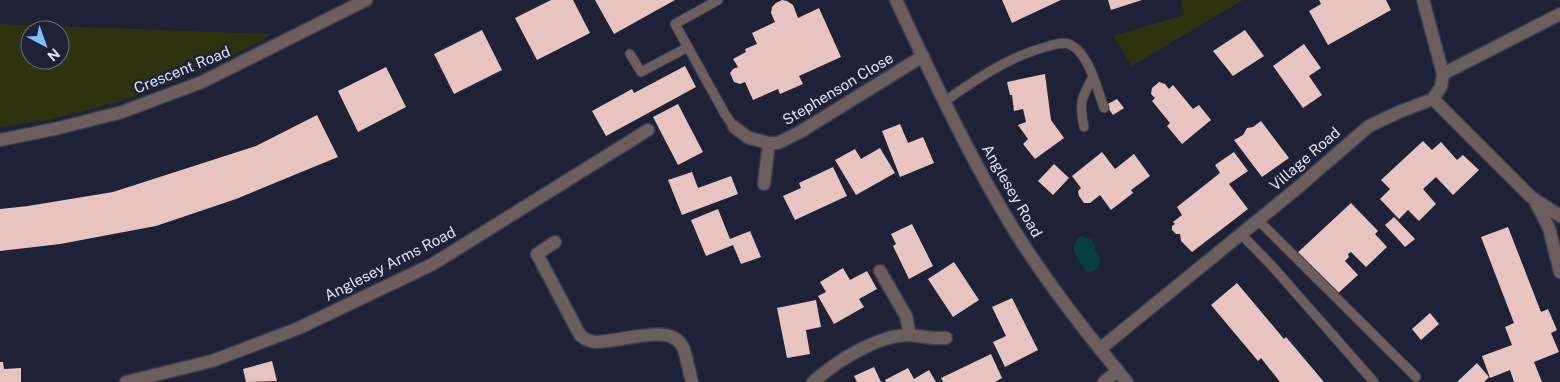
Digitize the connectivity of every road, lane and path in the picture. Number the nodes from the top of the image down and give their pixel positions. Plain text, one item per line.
1 (366, 0) edge
2 (718, 0) edge
3 (896, 0) edge
4 (1423, 0) edge
5 (1560, 14) edge
6 (688, 47) junction
7 (630, 54) dead end
8 (923, 56) junction
9 (1443, 74) junction
10 (1093, 77) junction
11 (1433, 99) junction
12 (945, 101) junction
13 (1104, 108) dead end
14 (734, 126) joint
15 (1084, 128) dead end
16 (648, 130) dead end
17 (0, 140) edge
18 (768, 144) junction
19 (764, 184) dead end
20 (1531, 197) junction
21 (1560, 216) edge
22 (1258, 220) junction
23 (1241, 234) junction
24 (555, 242) dead end
25 (880, 272) dead end
26 (1560, 272) edge
27 (910, 335) junction
28 (946, 338) dead end
29 (1100, 350) junction
30 (1118, 371) junction
31 (1416, 377) dead end
32 (126, 382) edge
33 (692, 382) edge
34 (813, 382) edge
35 (1104, 382) edge
36 (1127, 382) edge
37 (1374, 382) edge

1 - 17 street, Crescent Road
2 - 6 lane
3 - 8 street, Anglesey Road
4 - 9 street
5 - 9 street
6 - 7 lane
6 - 14 lane
8 - 12 street, Anglesey Road
8 - 18 street, Stephenson Close
9 - 11 street
10 - 12 lane
10 - 13 lane
10 - 15 lane
11 - 20 street
11 - 22 street, Village Road
12 - 29 street, Anglesey Road
14 - 18 street
16 - 32 street, Anglesey Arms Road
18 - 19 street
20 - 21 street
20 - 26 street
22 - 23 street, Village Road
22 - 31 lane
23 - 29 street, Village Road
23 - 37 lane
24 - 33 street
25 - 27 street
27 - 28 street
27 - 34 street
29 - 30 street, Anglesey Road
30 - 35 street
30 - 36 street, Anglesey Road

